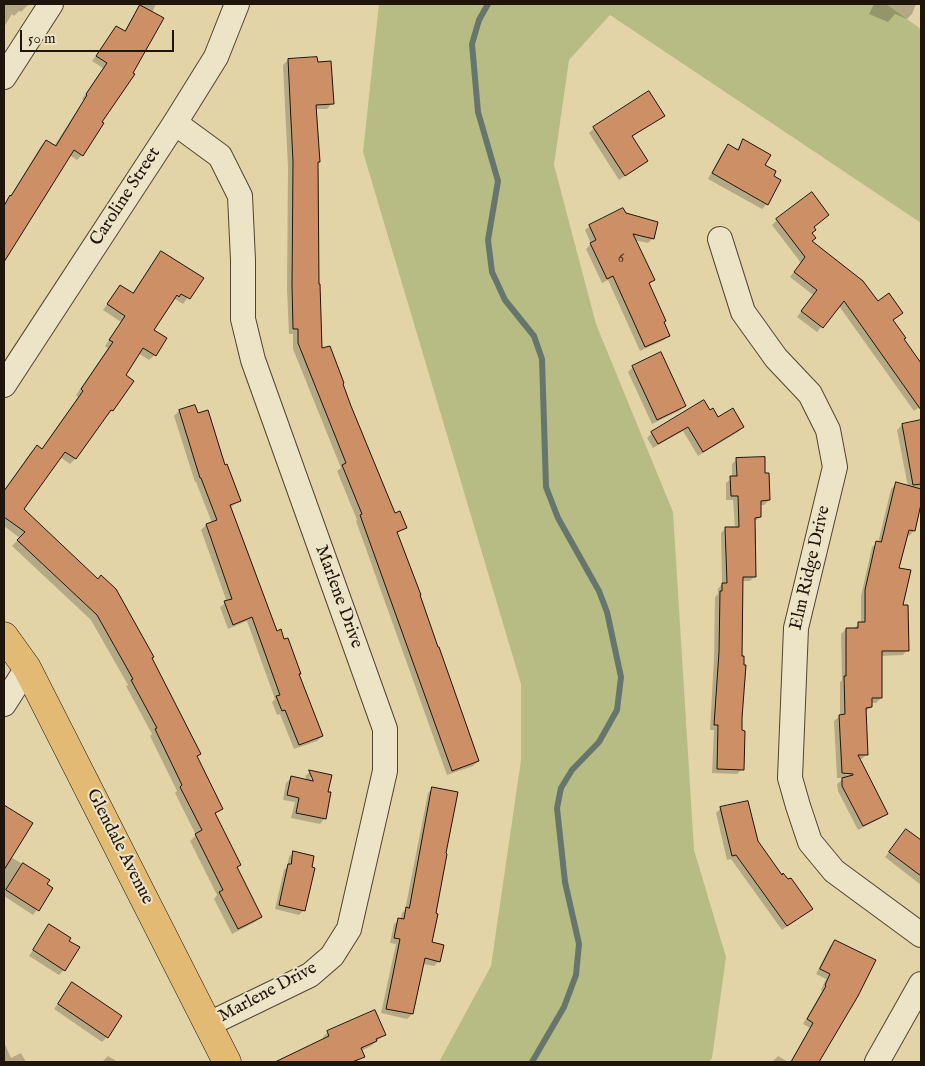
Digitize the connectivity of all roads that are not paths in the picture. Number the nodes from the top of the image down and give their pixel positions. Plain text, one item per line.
1 (51, 4) edge
2 (237, 4) edge
3 (4, 77) edge
4 (175, 123) junction
5 (720, 240) dead end
6 (4, 385) edge
7 (4, 636) edge
8 (27, 668) junction
9 (4, 704) edge
10 (921, 935) edge
11 (921, 984) edge
12 (209, 1024) junction
13 (227, 1062) edge
14 (877, 1062) edge

1 - 3 street
2 - 4 street, Caroline Street
4 - 6 street, Caroline Street
4 - 12 street, Marlene Drive
5 - 10 street, Elm Ridge Drive
7 - 8 main road, Glendale Avenue
8 - 9 street
8 - 12 main road, Glendale Avenue
11 - 14 street
12 - 13 main road, Glendale Avenue

